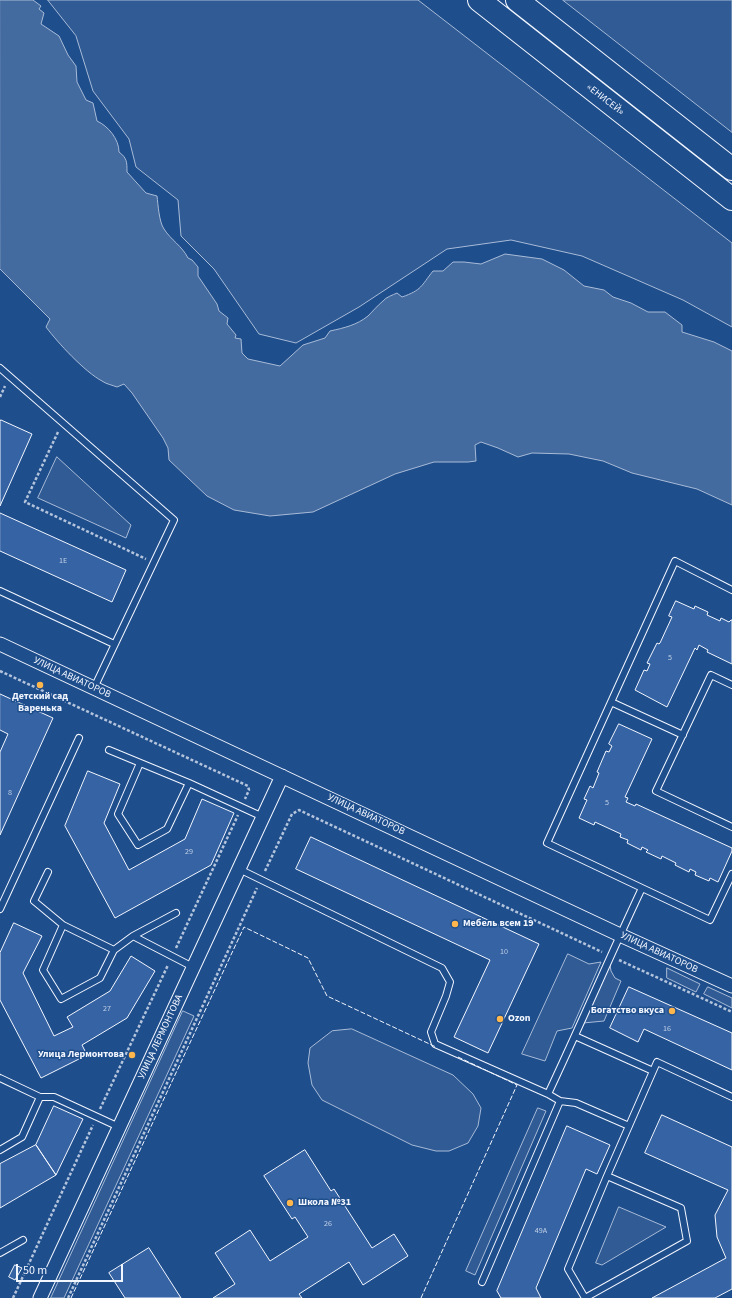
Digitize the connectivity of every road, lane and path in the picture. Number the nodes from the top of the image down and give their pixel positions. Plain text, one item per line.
1 (479, 0) edge
2 (517, 0) edge
3 (732, 169) edge
4 (732, 199) edge
5 (1, 370) edge
6 (62, 422) junction
7 (154, 562) junction
8 (732, 590) edge
9 (0, 591) edge
10 (0, 644) edge
11 (114, 644) junction
12 (0, 671) edge
13 (732, 684) edge
14 (94, 688) junction
15 (611, 702) junction
16 (683, 735) junction
17 (79, 738) dead end
18 (109, 750) dead end
19 (140, 763) junction
20 (282, 776) junction
21 (189, 783) junction
22 (241, 807) junction
23 (263, 817) junction
24 (732, 827) edge
25 (239, 869) junction
26 (48, 872) dead end
27 (732, 874) edge
28 (262, 879) junction
29 (642, 888) junction
30 (3, 895) edge
31 (0, 909) edge
32 (176, 913) dead end
33 (63, 925) junction
34 (620, 935) junction
35 (133, 936) junction
36 (114, 950) junction
37 (172, 956) junction
38 (610, 956) junction
39 (193, 967) junction
40 (732, 986) edge
41 (732, 1012) edge
42 (575, 1036) junction
43 (653, 1071) junction
44 (0, 1078) edge
45 (548, 1094) junction
46 (732, 1096) edge
47 (40, 1097) junction
48 (560, 1101) junction
49 (97, 1117) junction
50 (629, 1126) junction
51 (119, 1127) junction
52 (0, 1150) edge
53 (607, 1176) junction
54 (23, 1240) dead end
55 (0, 1253) edge
56 (482, 1282) dead end
57 (13, 1298) edge
58 (40, 1298) edge
59 (68, 1298) edge

1 - 4 highway, «ЕНИСЕЙ»
2 - 3 highway
5 - 6 lane
6 - 7 lane
6 - 7 path
7 - 11 lane
8 - 15 lane
9 - 11 lane
10 - 14 street, УЛИЦА АВИАТОРОВ
11 - 14 lane
12 - 22 path
13 - 16 lane
14 - 20 street, УЛИЦА АВИАТОРОВ
15 - 16 lane
15 - 29 lane
16 - 24 lane
17 - 30 lane
18 - 19 lane
19 - 21 lane
19 - 21 lane
20 - 23 street, УЛИЦА ЛЕРМОНТОВА
20 - 34 street, УЛИЦА АВИАТОРОВ
21 - 22 lane
22 - 23 lane
22 - 37 path
23 - 25 street, УЛИЦА ЛЕРМОНТОВА
25 - 28 lane
25 - 39 street, УЛИЦА ЛЕРМОНТОВА
26 - 33 lane
27 - 29 lane
28 - 38 path
28 - 45 lane
28 - 59 path
29 - 34 lane
30 - 31 lane
32 - 35 lane
33 - 36 lane
33 - 36 lane
34 - 38 lane
34 - 40 street, УЛИЦА АВИАТОРОВ
35 - 36 lane
35 - 37 lane
37 - 39 lane
37 - 49 path
38 - 41 path
38 - 42 lane
39 - 51 street, УЛИЦА ЛЕРМОНТОВА
42 - 43 lane
42 - 45 lane
43 - 46 lane
43 - 50 lane
44 - 47 lane
45 - 48 lane
47 - 49 lane
47 - 52 lane
48 - 50 lane
48 - 56 lane
49 - 51 lane
49 - 57 path
50 - 53 lane
51 - 58 street, УЛИЦА ЛЕРМОНТОВА
53 - 53 lane
54 - 55 lane

